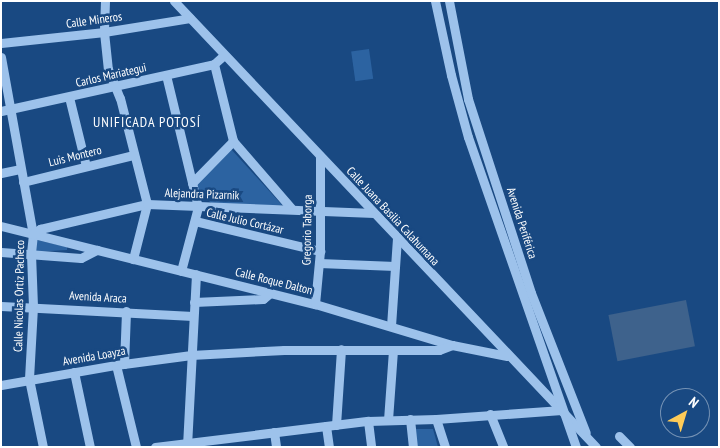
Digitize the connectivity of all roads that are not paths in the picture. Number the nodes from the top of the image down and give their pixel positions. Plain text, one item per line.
1 (105, 1) edge
2 (174, 1) edge
3 (435, 1) edge
4 (449, 1) edge
5 (190, 18) junction
6 (104, 32) junction
7 (1, 44) edge
8 (224, 55) junction
9 (1, 57) edge
10 (214, 64) junction
11 (166, 75) junction
12 (115, 86) junction
13 (69, 97) junction
14 (6, 110) edge
15 (233, 141) junction
16 (133, 155) junction
17 (320, 158) junction
18 (86, 166) junction
19 (20, 169) junction
20 (1, 173) edge
21 (23, 182) junction
22 (192, 183) junction
23 (147, 204) junction
24 (198, 207) junction
25 (291, 208) junction
26 (320, 212) junction
27 (374, 213) junction
28 (194, 221) junction
29 (1, 226) edge
30 (33, 234) junction
31 (397, 238) junction
32 (97, 250) junction
33 (320, 251) junction
34 (1, 252) edge
35 (31, 254) junction
36 (133, 259) junction
37 (319, 263) junction
38 (395, 266) junction
39 (181, 271) junction
40 (196, 274) junction
41 (269, 294) junction
42 (194, 302) junction
43 (316, 304) junction
44 (1, 306) edge
45 (33, 307) junction
46 (126, 311) junction
47 (193, 316) junction
48 (391, 326) junction
49 (452, 345) junction
50 (342, 349) junction
51 (393, 350) junction
52 (191, 355) junction
53 (507, 356) junction
54 (120, 364) junction
55 (74, 372) junction
56 (29, 379) junction
57 (1, 385) edge
58 (562, 410) junction
59 (490, 414) junction
60 (410, 419) junction
61 (436, 419) junction
62 (388, 420) junction
63 (368, 421) junction
64 (331, 425) junction
65 (274, 432) junction
66 (619, 436) dead end
67 (590, 443) edge
68 (187, 445) edge
69 (43, 447) edge
70 (90, 447) edge
71 (136, 447) edge
72 (155, 447) edge
73 (276, 447) edge
74 (329, 447) edge
75 (371, 447) edge
76 (413, 447) edge
77 (445, 447) edge
78 (503, 447) edge
79 (576, 447) edge
80 (596, 447) edge
81 (630, 447) edge

1 - 6 street
2 - 5 street, Calle Juana Basilia Calahumana
3 - 58 street, Avenida Periférica
4 - 67 street, Avenida Periférica
5 - 6 street, Calle Mineros
5 - 8 street, Calle Juana Basilia Calahumana
6 - 7 street, Calle Mineros
6 - 12 street
8 - 10 street, Carlos Mariategui
8 - 17 street, Calle Juana Basilia Calahumana
9 - 14 street, Calle Nicolas Ortiz Pacheco
10 - 11 street, Carlos Mariategui
10 - 15 street
11 - 12 street, Carlos Mariategui
11 - 22 street
12 - 13 street, Carlos Mariategui
12 - 16 street
13 - 14 street, Carlos Mariategui
13 - 18 street
14 - 19 street, Calle Nicolas Ortiz Pacheco
15 - 22 street
15 - 25 street
16 - 18 street, Luis Montero
16 - 23 street
17 - 26 street, Gregorio Taborga
17 - 27 street, Calle Juana Basilia Calahumana
18 - 21 street, Luis Montero
19 - 20 street
19 - 21 street, Calle Nicolas Ortiz Pacheco
21 - 30 street, Calle Nicolas Ortiz Pacheco
22 - 24 street
23 - 24 street, Alejandra Pizarnik
23 - 30 street, Alejandra Pizarnik
23 - 36 street
24 - 25 street, Alejandra Pizarnik
24 - 28 street
25 - 26 street, Alejandra Pizarnik
26 - 27 street, Alejandra Pizarnik
26 - 33 street, Gregorio Taborga
27 - 31 street, Calle Juana Basilia Calahumana
28 - 33 street, Calle Julio Cortázar
28 - 39 street
29 - 30 street, Calle Roque Dalton
30 - 32 street, Calle Roque Dalton
30 - 35 street, Calle Nicolas Ortiz Pacheco
31 - 38 street
31 - 53 street, Calle Juana Basilia Calahumana
32 - 35 street
32 - 36 street, Calle Roque Dalton
33 - 37 street, Gregorio Taborga
34 - 35 street
35 - 45 street, Calle Nicolas Ortiz Pacheco
36 - 39 street, Calle Roque Dalton
37 - 38 street
37 - 43 street, Gregorio Taborga
38 - 48 street
39 - 40 street, Calle Roque Dalton
40 - 41 street, Calle Roque Dalton
40 - 42 street
41 - 42 street
41 - 43 street, Calle Roque Dalton
42 - 47 street
43 - 48 street, Calle Roque Dalton
44 - 45 street, Avenida Araca
45 - 46 street, Avenida Araca
45 - 56 street, Calle Nicolas Ortiz Pacheco
46 - 47 street, Avenida Araca
46 - 54 street
47 - 52 street
48 - 49 street, Calle Roque Dalton
49 - 51 street, Avenida Loayza
49 - 53 street, Calle Roque Dalton
50 - 51 street, Avenida Loayza
50 - 52 street, Avenida Loayza
50 - 64 street
51 - 62 street
52 - 54 street, Avenida Loayza
52 - 68 street
53 - 58 street, Calle Juana Basilia Calahumana
54 - 55 street, Avenida Loayza
54 - 71 street
55 - 56 street, Avenida Loayza
55 - 70 street
56 - 57 street, Avenida Loayza
56 - 69 street, Calle Nicolas Ortiz Pacheco
58 - 59 street
58 - 67 street, Calle Juana Basilia Calahumana
58 - 79 street, Avenida Periférica
59 - 61 street
59 - 78 street
60 - 61 street
60 - 62 street
60 - 76 street
61 - 77 street
62 - 63 street
63 - 64 street
63 - 75 street
64 - 65 street
64 - 74 street
65 - 68 street
65 - 73 street
66 - 81 street
67 - 80 street, Calle Juana Basilia Calahumana
68 - 72 street

